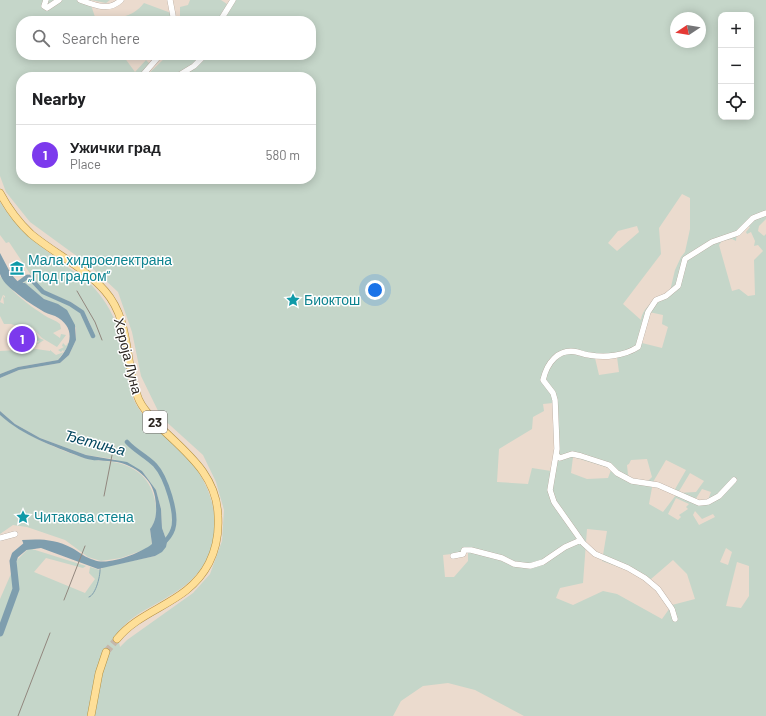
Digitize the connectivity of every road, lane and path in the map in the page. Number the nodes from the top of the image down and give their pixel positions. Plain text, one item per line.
1 (46, 0) edge
2 (59, 0) edge
3 (80, 0) edge
4 (121, 0) edge
5 (170, 0) edge
6 (233, 0) edge
7 (173, 16) edge
8 (223, 16) edge
9 (156, 60) edge
10 (200, 60) edge
11 (145, 72) edge
12 (184, 72) edge
13 (0, 193) edge
14 (766, 213) edge
15 (556, 455) junction
16 (734, 480) dead end
17 (15, 534) dead end
18 (0, 538) edge
19 (581, 540) junction
20 (453, 556) dead end
21 (675, 619) dead end
22 (117, 639) tunnel mouth
23 (106, 652) tunnel mouth
24 (91, 716) edge

1 - 2 street
3 - 4 street
5 - 7 street
6 - 8 street
9 - 11 street
10 - 12 street
13 - 22 main road, Хероја Луна / 23
14 - 15 street
15 - 16 street
15 - 19 street
17 - 18 street
19 - 20 street
19 - 21 street
23 - 24 main road

